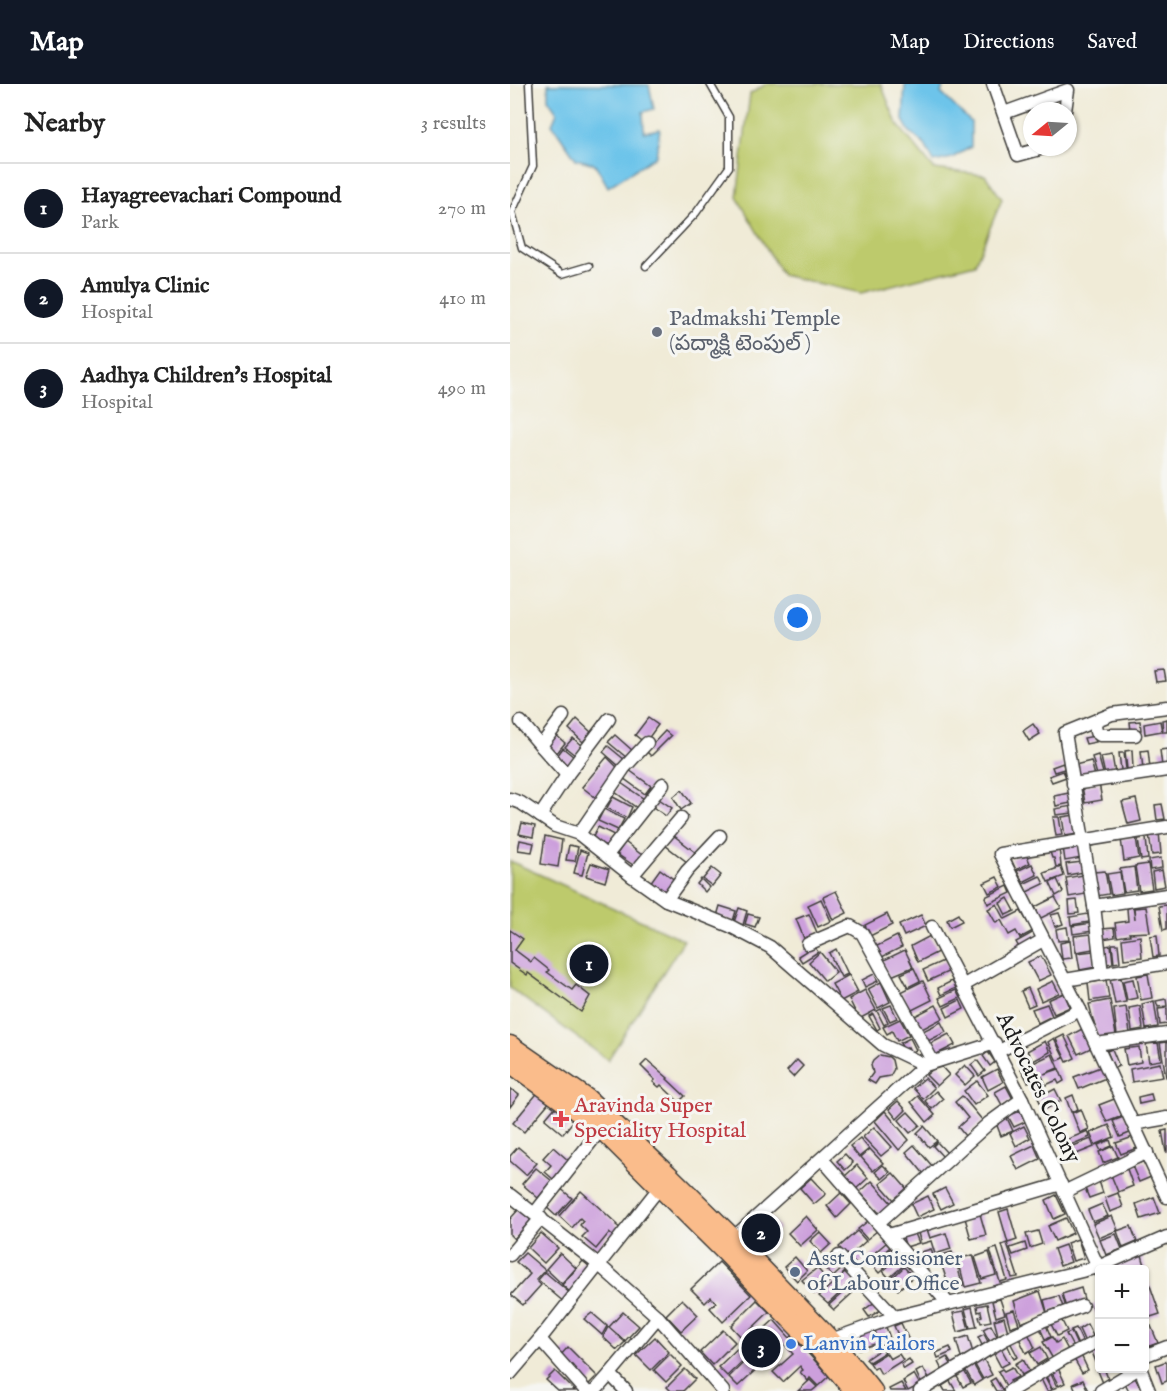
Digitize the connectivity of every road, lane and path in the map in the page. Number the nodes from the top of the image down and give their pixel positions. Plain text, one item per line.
1 (529, 84) edge
2 (710, 84) edge
3 (993, 84) edge
4 (1035, 102) edge
5 (1066, 102) edge
6 (1023, 106) edge
7 (1004, 113) junction
8 (1023, 154) edge
9 (589, 266) dead end
10 (646, 266) dead end
11 (1167, 707) edge
12 (563, 716) dead end
13 (609, 719) dead end
14 (1097, 720) junction
15 (521, 722) dead end
16 (1135, 735) dead end
17 (647, 743) dead end
18 (542, 747) junction
19 (1167, 770) edge
20 (567, 775) junction
21 (663, 784) dead end
22 (1074, 784) junction
23 (510, 798) edge
24 (540, 816) junction
25 (681, 818) dead end
26 (1167, 827) edge
27 (579, 834) junction
28 (720, 836) dead end
29 (1083, 839) junction
30 (607, 855) junction
31 (632, 876) junction
32 (1167, 896) edge
33 (666, 900) junction
34 (1094, 906) junction
35 (932, 927) dead end
36 (1043, 940) junction
37 (808, 944) dead end
38 (1167, 963) edge
39 (1102, 974) junction
40 (1065, 980) junction
41 (963, 985) junction
42 (1080, 1010) junction
43 (1167, 1034) edge
44 (1096, 1044) junction
45 (510, 1045) edge
46 (997, 1047) junction
47 (510, 1063) edge
48 (929, 1064) junction
49 (1023, 1099) junction
50 (1167, 1118) edge
51 (1133, 1124) junction
52 (601, 1129) junction
53 (1147, 1152) junction
54 (822, 1159) junction
55 (1161, 1170) edge
56 (664, 1181) junction
57 (1062, 1188) junction
58 (510, 1195) edge
59 (1167, 1197) edge
60 (538, 1216) junction
61 (878, 1223) junction
62 (889, 1235) junction
63 (1167, 1237) edge
64 (734, 1238) junction
65 (510, 1255) edge
66 (839, 1256) dead end
67 (598, 1264) junction
68 (1097, 1265) edge
69 (1108, 1265) edge
70 (1095, 1270) edge
71 (947, 1302) junction
72 (1082, 1306) dead end
73 (658, 1317) junction
74 (895, 1317) junction
75 (540, 1339) junction
76 (831, 1340) junction
77 (1095, 1343) edge
78 (1167, 1347) edge
79 (1149, 1354) edge
80 (1131, 1373) edge
81 (1141, 1373) edge
82 (510, 1374) edge
83 (610, 1374) junction
84 (586, 1391) edge
85 (595, 1391) edge
86 (626, 1391) edge
87 (723, 1391) edge
88 (854, 1391) edge
89 (873, 1391) edge
90 (920, 1391) edge
91 (1010, 1391) edge
92 (1101, 1391) edge
93 (1149, 1391) edge

1 - 9 lane
2 - 10 lane
3 - 7 street
4 - 5 street
6 - 7 street
7 - 8 street
11 - 14 street
12 - 18 street
13 - 20 street
14 - 16 street
14 - 22 street
15 - 18 street
17 - 27 street
18 - 20 street
19 - 22 street
20 - 24 street
21 - 30 street
22 - 29 street
23 - 24 street
24 - 27 street
25 - 31 street
26 - 29 street
27 - 30 street
28 - 33 street
29 - 34 street
29 - 36 street
30 - 31 street
31 - 33 street
32 - 34 street
33 - 48 street
34 - 39 street
35 - 41 street, Advocates Colony
36 - 40 street
36 - 41 street
37 - 48 street
38 - 39 street
39 - 40 street
40 - 42 street
41 - 46 street, Advocates Colony
42 - 44 street
42 - 46 street
43 - 44 street
44 - 51 street
45 - 56 main road
46 - 48 street
46 - 49 street, Advocates Colony
47 - 52 main road
48 - 54 street
49 - 57 street, Advocates Colony
49 - 61 street
50 - 51 street
51 - 53 street
52 - 56 main road
52 - 60 street
53 - 55 street
53 - 57 street
54 - 61 street
54 - 64 street
55 - 59 street
56 - 64 main road
56 - 67 street
56 - 88 main road
57 - 62 street
57 - 68 street, Advocates Colony
58 - 60 street
60 - 65 street
60 - 67 street
61 - 62 street
62 - 71 street
63 - 69 street
64 - 76 main road
66 - 74 street
67 - 73 street
67 - 75 street
70 - 71 street
71 - 74 street
72 - 90 street
73 - 83 street
73 - 87 street
74 - 76 street
75 - 82 street
75 - 84 street
76 - 89 main road
77 - 91 street
78 - 79 street
80 - 92 street
81 - 93 street
83 - 85 street
83 - 86 street

